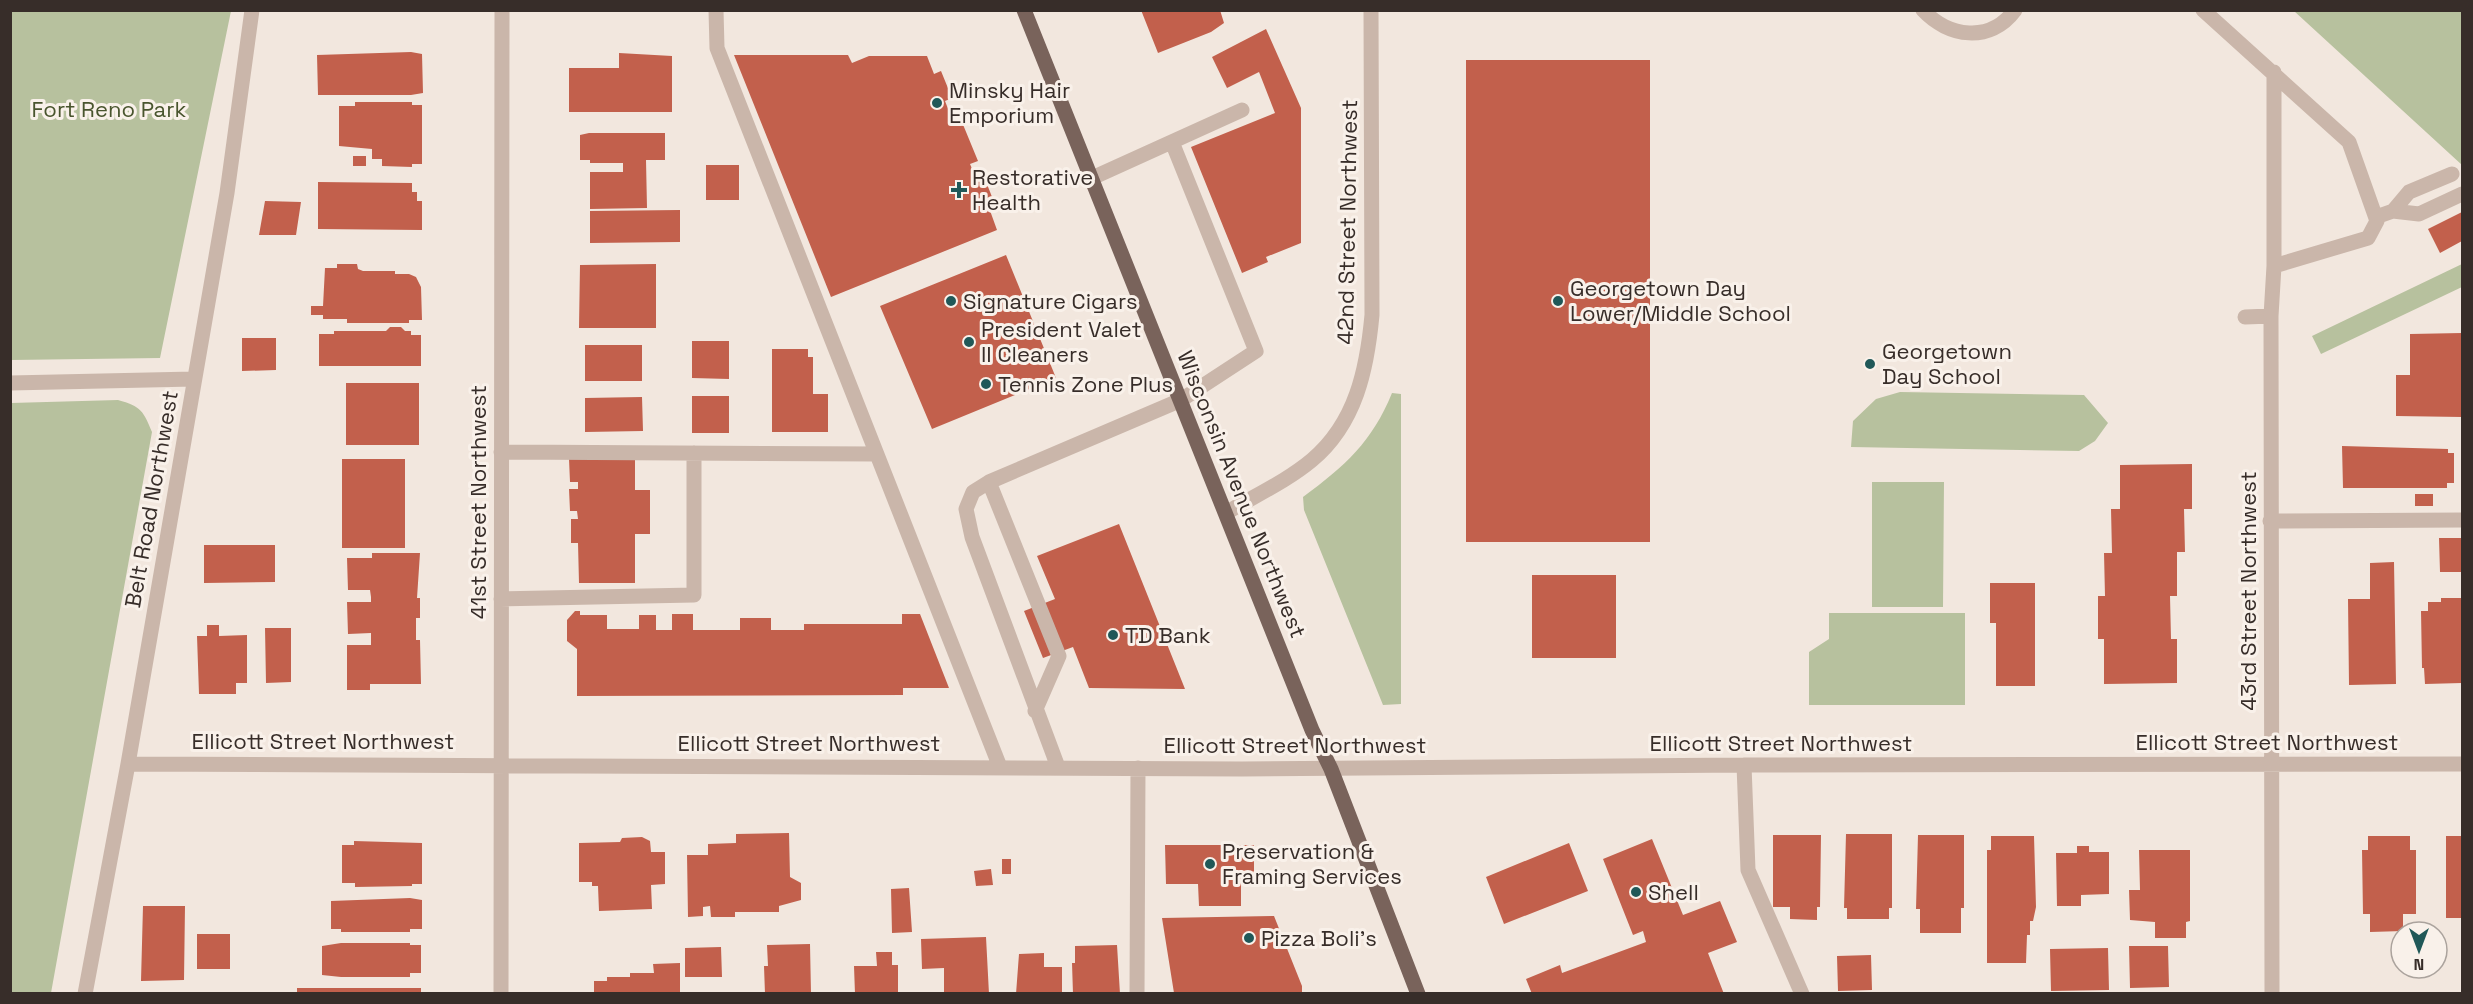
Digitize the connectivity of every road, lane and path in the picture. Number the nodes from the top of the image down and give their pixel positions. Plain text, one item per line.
1 (252, 10) edge
2 (502, 10) edge
3 (716, 10) edge
4 (1024, 10) edge
5 (1371, 10) edge
6 (1923, 10) edge
7 (2014, 10) edge
8 (2203, 10) edge
9 (2274, 72) junction
10 (1242, 110) dead end
11 (1172, 142) junction
12 (2452, 174) dead end
13 (1092, 178) junction
14 (2463, 194) edge
15 (2393, 212) junction
16 (2376, 217) junction
17 (2274, 266) junction
18 (2271, 316) junction
19 (2245, 317) dead end
20 (194, 379) junction
21 (10, 383) edge
22 (1181, 400) junction
23 (501, 452) junction
24 (694, 453) junction
25 (876, 454) junction
26 (989, 482) junction
27 (1226, 513) junction
28 (2270, 520) junction
29 (2463, 520) edge
30 (501, 599) junction
31 (1035, 711) junction
32 (128, 764) junction
33 (501, 764) junction
34 (2272, 764) junction
35 (2463, 764) edge
36 (1744, 765) junction
37 (1000, 767) junction
38 (1058, 767) junction
39 (1138, 768) junction
40 (1330, 769) junction
41 (85, 993) edge
42 (501, 993) edge
43 (1137, 993) edge
44 (1418, 993) edge
45 (1802, 993) edge
46 (2272, 993) edge

1 - 20 street, Belt Road Northwest
2 - 23 street, 41st Street Northwest
3 - 25 street
4 - 13 main road, Wisconsin Avenue Northwest
5 - 27 street, 42nd Street Northwest
6 - 7 street
8 - 9 street
9 - 16 street
9 - 17 street, 43rd Street Northwest
10 - 11 street
11 - 13 street
11 - 22 street
12 - 15 street
13 - 22 main road, Wisconsin Avenue Northwest
14 - 15 street
15 - 16 street
16 - 17 street
17 - 18 street, 43rd Street Northwest
18 - 19 street
18 - 28 street, 43rd Street Northwest
20 - 21 street
20 - 32 street, Belt Road Northwest
22 - 26 street
22 - 27 main road, Wisconsin Avenue Northwest
23 - 24 street
23 - 30 street, 41st Street Northwest
24 - 25 street
24 - 30 street
25 - 37 street
26 - 31 street
26 - 31 street
27 - 40 main road, Wisconsin Avenue Northwest
28 - 29 street
28 - 34 street, 43rd Street Northwest
30 - 33 street, 41st Street Northwest
31 - 38 street
32 - 33 street, Ellicott Street Northwest
32 - 41 street, Belt Road Northwest
33 - 37 street, Ellicott Street Northwest
33 - 42 street, 41st Street Northwest
34 - 35 street, Ellicott Street Northwest
34 - 36 street, Ellicott Street Northwest
34 - 46 street, 43rd Street Northwest
36 - 40 street, Ellicott Street Northwest
36 - 45 street
37 - 38 street, Ellicott Street Northwest
38 - 39 street, Ellicott Street Northwest
39 - 40 street, Ellicott Street Northwest
39 - 43 street
40 - 44 main road, Wisconsin Avenue Northwest

